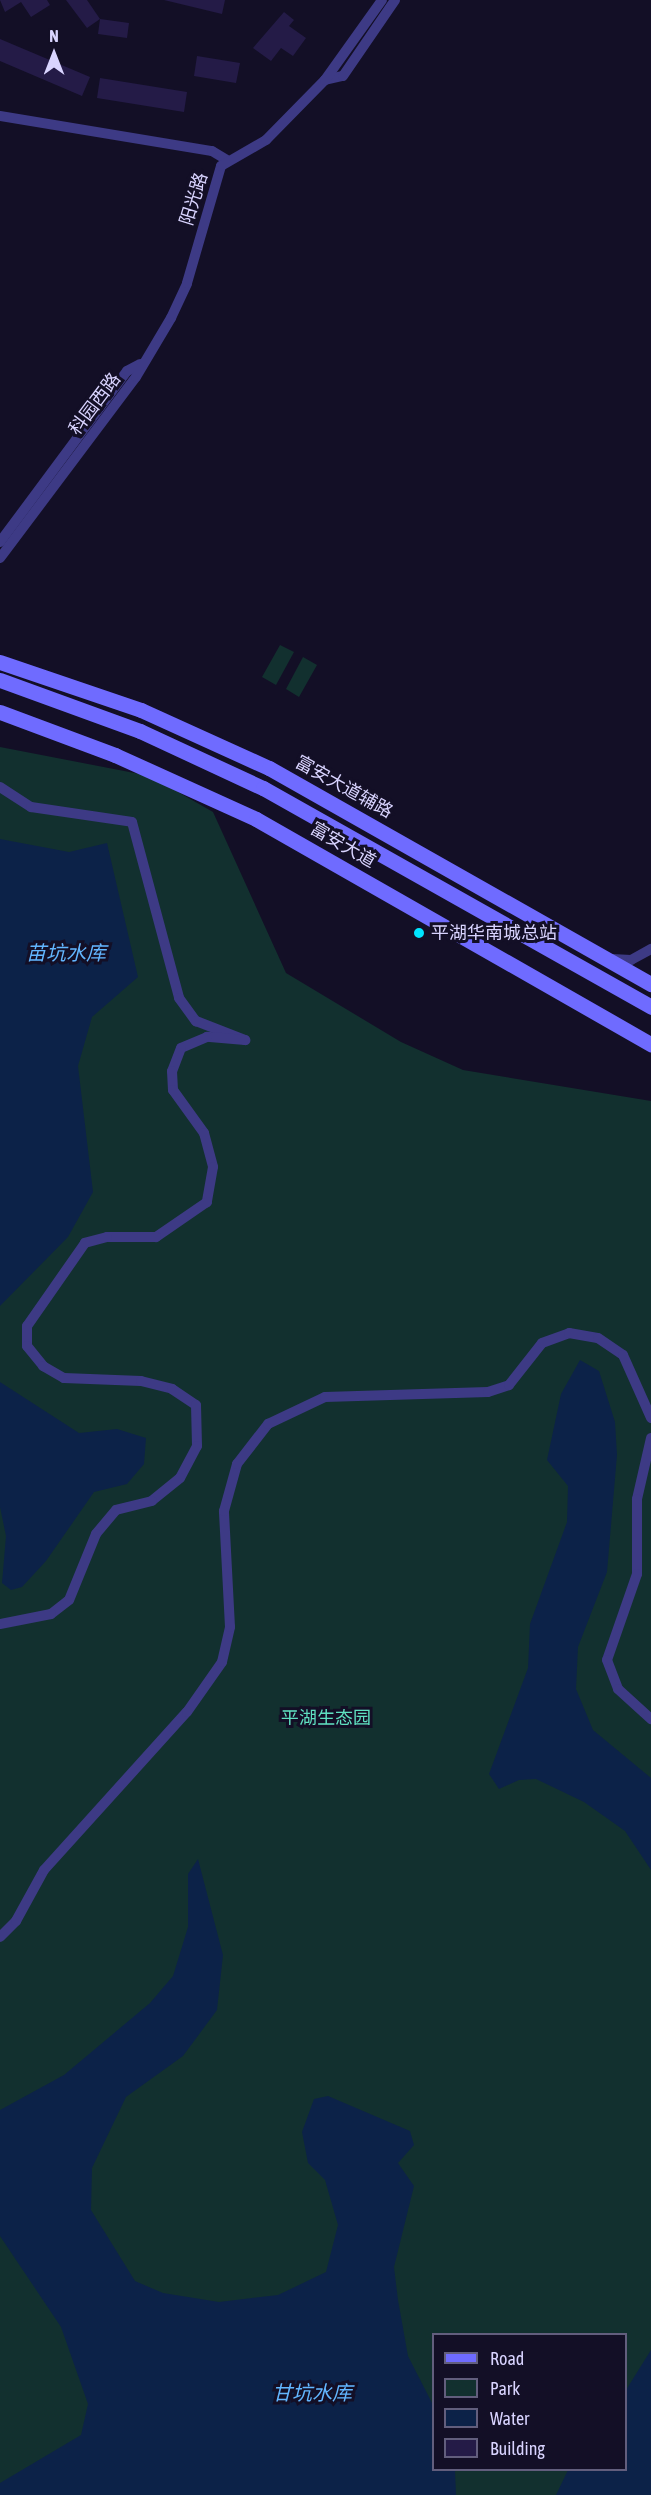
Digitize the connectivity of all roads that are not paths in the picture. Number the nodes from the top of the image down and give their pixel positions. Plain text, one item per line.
1 (382, 0) edge
2 (395, 0) edge
3 (326, 80) junction
4 (0, 116) edge
5 (227, 160) junction
6 (140, 364) junction
7 (0, 542) edge
8 (0, 558) edge
9 (0, 662) edge
10 (0, 680) edge
11 (0, 712) edge
12 (0, 787) edge
13 (514, 906) junction
14 (651, 949) edge
15 (605, 958) junction
16 (601, 979) junction
17 (651, 984) edge
18 (651, 1007) edge
19 (651, 1044) edge
20 (651, 1418) edge
21 (651, 1438) edge
22 (0, 1624) edge
23 (651, 1719) edge
24 (0, 1937) edge

1 - 3 street, 阳光路
2 - 3 street, 阳光路
3 - 5 street, 阳光路
4 - 5 street
5 - 6 street, 阳光路
6 - 7 street, 科园西路
6 - 8 street, 科园西路
9 - 13 main road, 富安大道辅路
10 - 16 main road, 富安大道
11 - 19 main road, 富安大道
12 - 22 street
13 - 15 main road, 富安大道辅路
13 - 16 main road
14 - 15 street
15 - 17 main road, 富安大道辅路
16 - 18 main road, 富安大道
20 - 24 street
21 - 23 street

